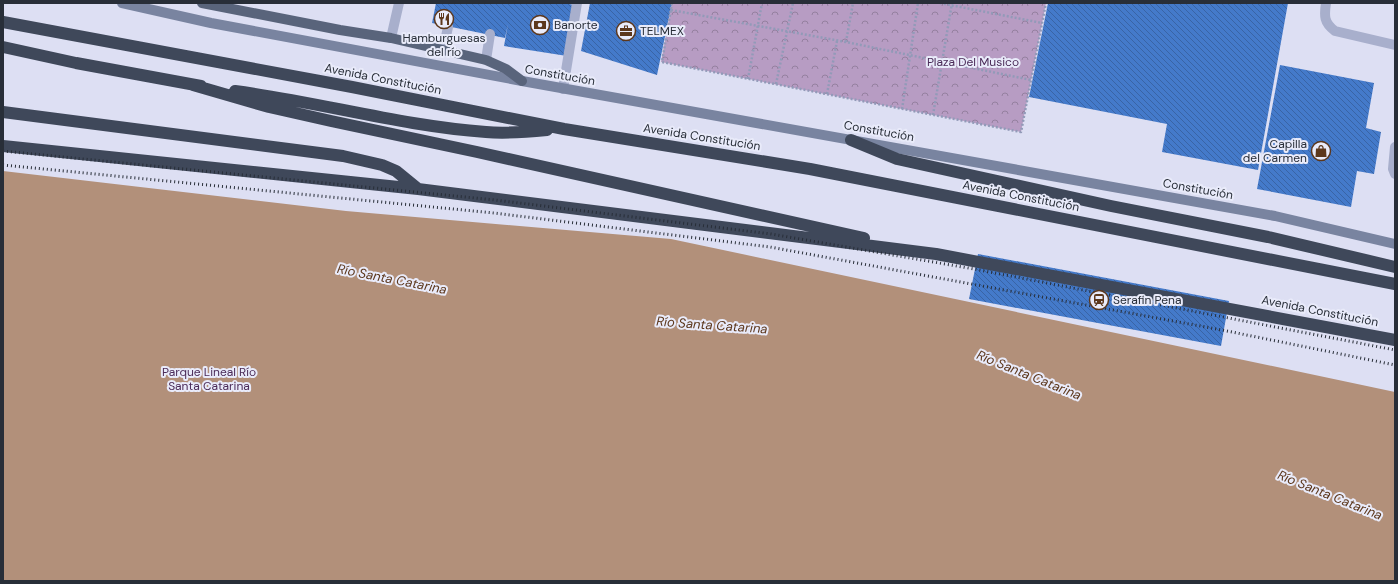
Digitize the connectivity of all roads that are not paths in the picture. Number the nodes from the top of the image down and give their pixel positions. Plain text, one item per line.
1 (122, 3) edge
2 (202, 3) edge
3 (399, 3) edge
4 (577, 3) edge
5 (1326, 3) edge
6 (3, 22) edge
7 (448, 26) dead end
8 (490, 34) dead end
9 (392, 38) junction
10 (1395, 45) edge
11 (3, 47) edge
12 (443, 50) junction
13 (486, 60) junction
14 (522, 81) junction
15 (192, 85) junction
16 (563, 88) junction
17 (3, 112) edge
18 (564, 129) junction
19 (851, 140) junction
20 (3, 146) edge
21 (1395, 147) edge
22 (1395, 174) edge
23 (418, 189) junction
24 (1395, 244) edge
25 (936, 254) junction
26 (1395, 267) edge
27 (1395, 284) edge
28 (1395, 340) edge

1 - 14 street, Constitución
2 - 9 main road
3 - 9 lane
4 - 16 lane
5 - 10 lane
6 - 18 highway, Avenida Constitución
7 - 12 lane
8 - 13 lane
9 - 12 main road
11 - 15 highway
12 - 13 main road
13 - 14 main road
14 - 16 street, Constitución
15 - 18 highway
15 - 25 highway
16 - 19 street, Constitución
17 - 23 highway
18 - 27 highway, Avenida Constitución
19 - 24 street, Constitución
19 - 26 highway
20 - 23 highway, Avenida Constitución
21 - 22 lane
23 - 25 highway, Avenida Constitución
25 - 28 highway, Avenida Constitución

